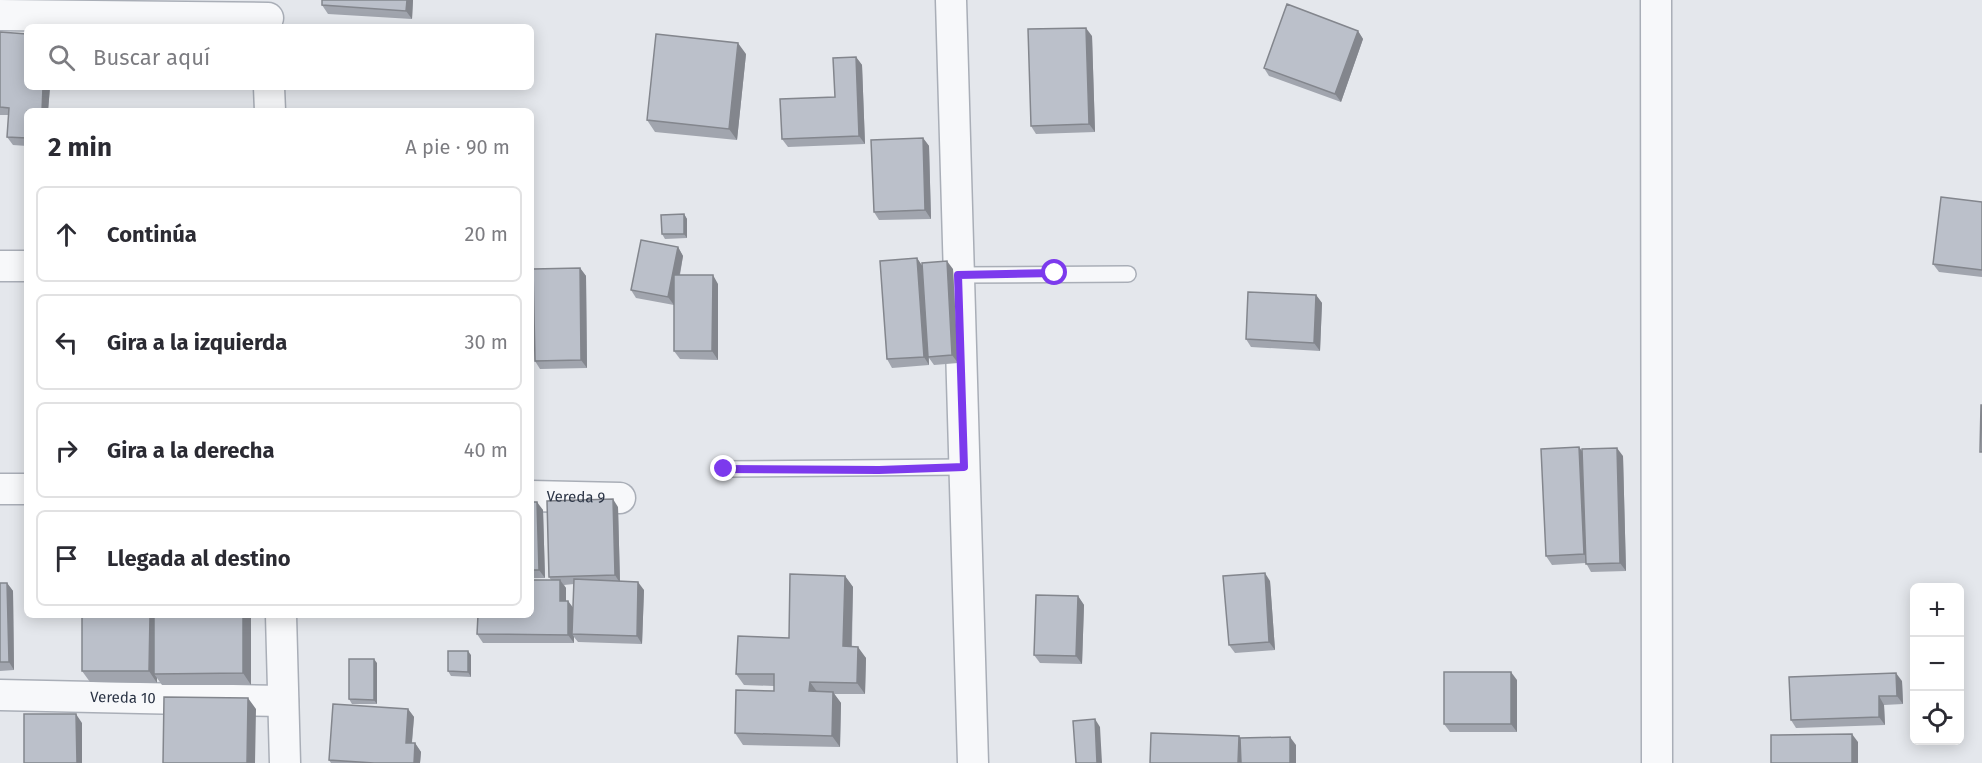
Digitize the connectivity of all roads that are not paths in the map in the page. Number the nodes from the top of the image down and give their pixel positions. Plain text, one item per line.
1 (951, 0) edge
2 (1656, 0) edge
3 (0, 15) edge
4 (268, 15) edge
5 (269, 90) edge
6 (270, 108) edge
7 (0, 266) edge
8 (24, 266) edge
9 (1128, 274) dead end
10 (958, 275) junction
11 (964, 467) junction
12 (724, 469) dead end
13 (0, 489) edge
14 (24, 489) edge
15 (534, 496) edge
16 (620, 498) dead end
17 (281, 618) edge
18 (0, 695) edge
19 (283, 701) junction
20 (285, 763) edge
21 (973, 763) edge
22 (1657, 763) edge

1 - 10 street
2 - 22 street
3 - 4 street
5 - 6 street
7 - 8 street
9 - 10 lane
10 - 11 street
11 - 12 lane
11 - 21 street
13 - 14 street
15 - 16 street, Vereda 9
17 - 19 street
18 - 19 street, Vereda 10
19 - 20 street

